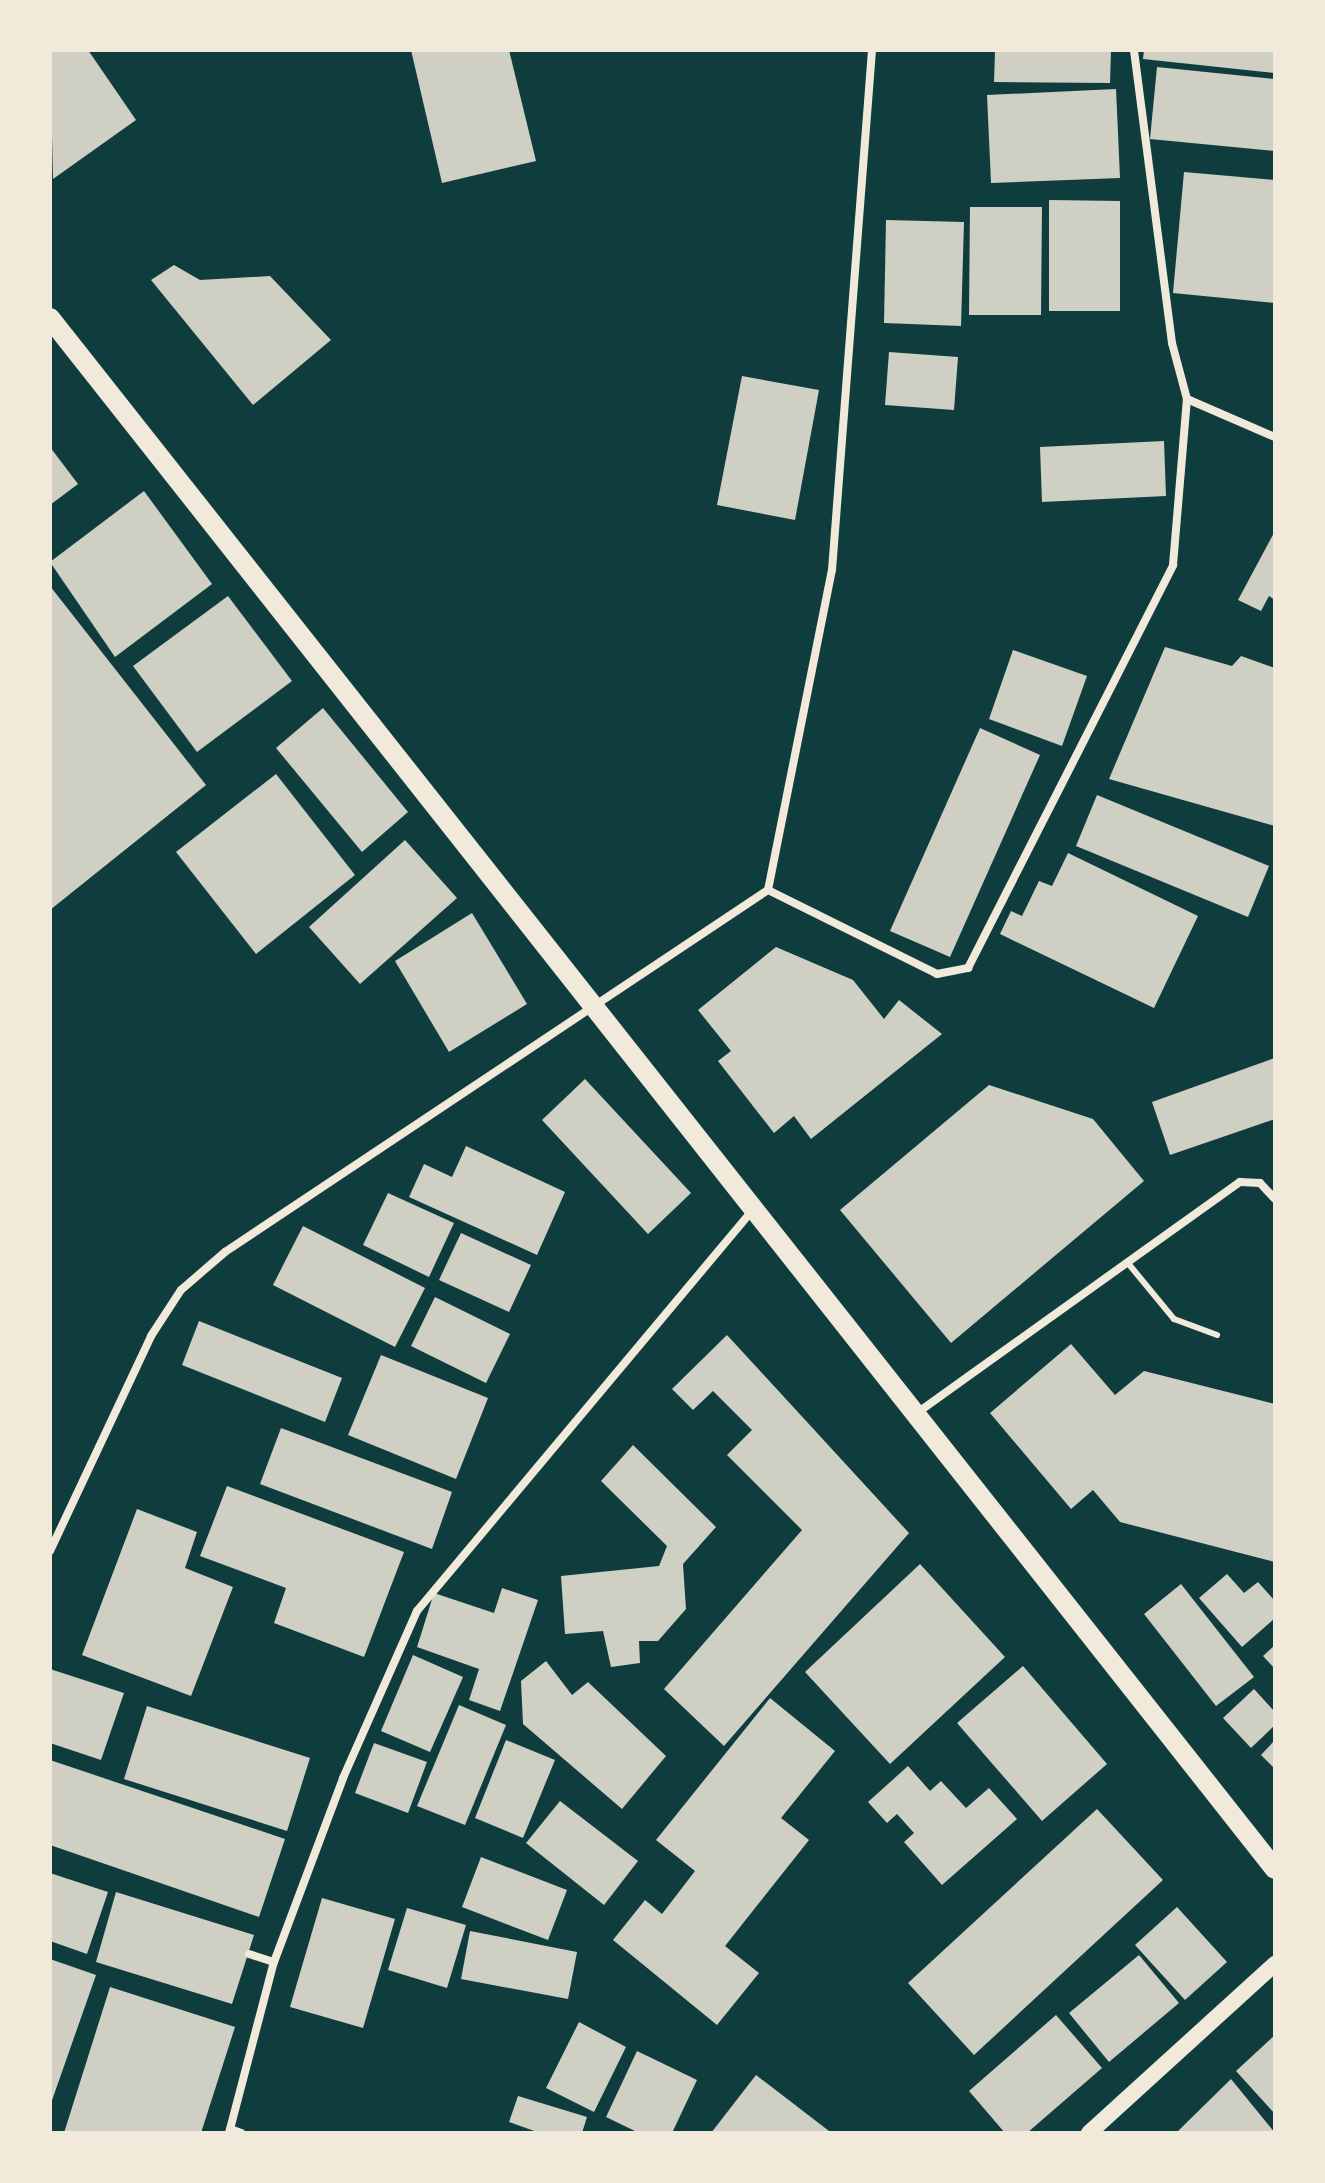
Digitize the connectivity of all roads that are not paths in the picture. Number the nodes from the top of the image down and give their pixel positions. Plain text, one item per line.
1 (872, 50) edge
2 (1134, 50) edge
3 (50, 318) edge
4 (1187, 399) junction
5 (1275, 437) edge
6 (768, 890) junction
7 (592, 1004) junction
8 (1275, 1199) edge
9 (751, 1212) junction
10 (1127, 1262) junction
11 (1217, 1335) dead end
12 (913, 1415) junction
13 (50, 1551) edge
14 (1275, 1869) edge
15 (249, 1954) dead end
16 (274, 1962) junction
17 (1275, 1964) edge
18 (229, 2131) edge
19 (241, 2133) edge
20 (1089, 2133) edge

1 - 6 street
2 - 4 street
3 - 7 main road
4 - 5 street
4 - 6 street
6 - 7 street
7 - 9 main road
7 - 13 street
8 - 10 street
9 - 12 main road
9 - 16 street
10 - 11 lane
10 - 12 street
12 - 14 main road
15 - 16 street
16 - 18 street
17 - 20 main road
18 - 19 street

